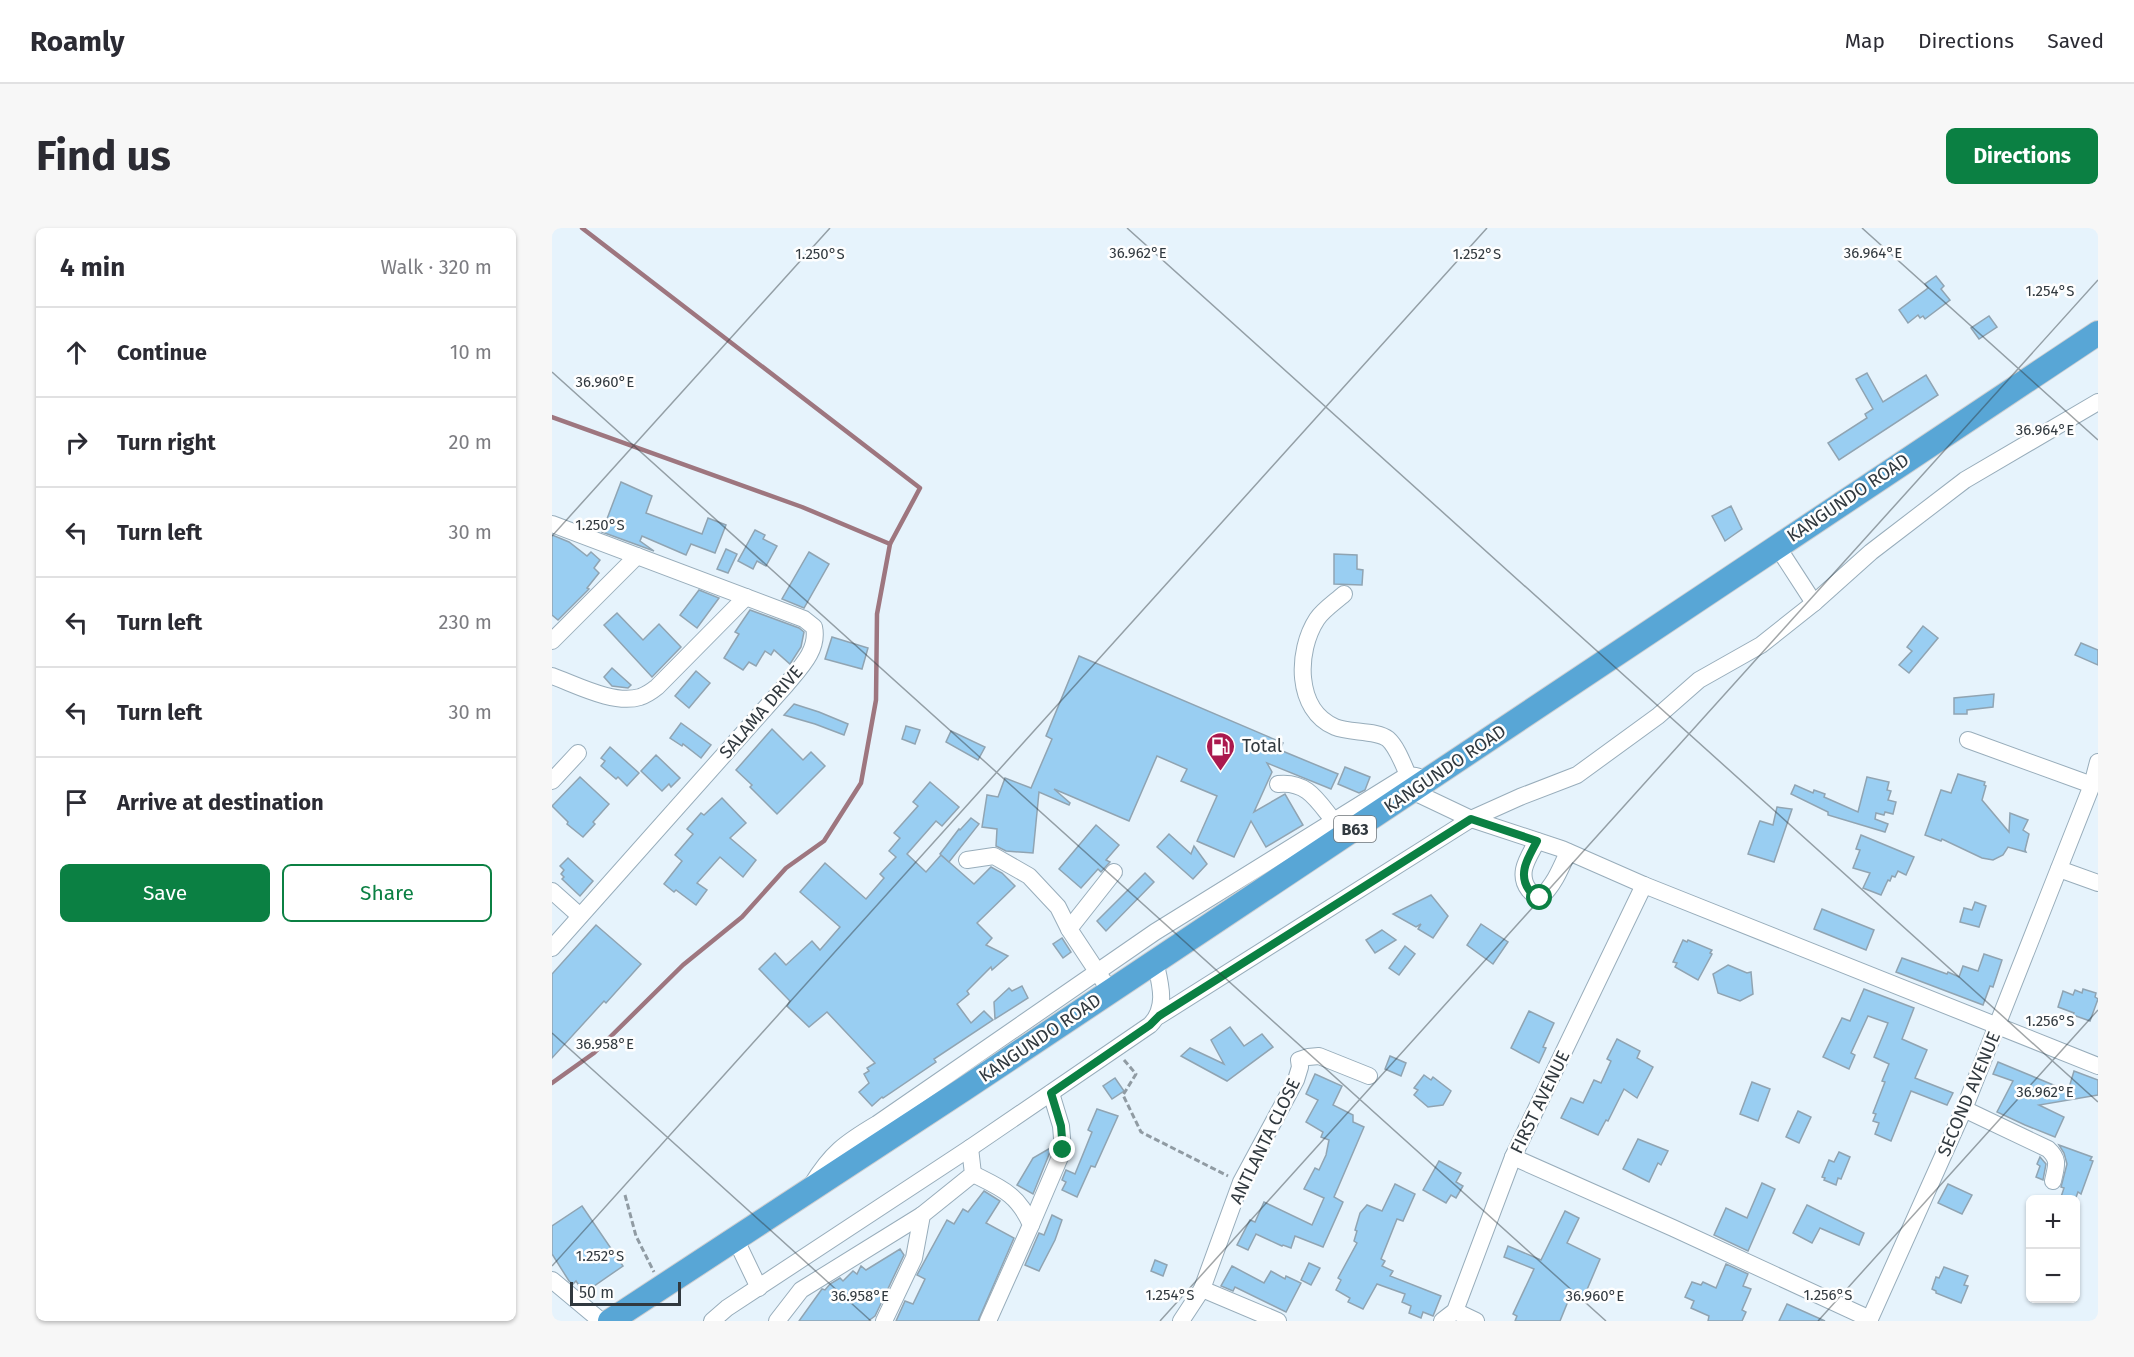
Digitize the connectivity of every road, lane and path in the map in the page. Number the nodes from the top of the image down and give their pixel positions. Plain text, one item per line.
1 (2098, 333) edge
2 (2098, 402) edge
3 (552, 524) edge
4 (1777, 546) junction
5 (637, 556) junction
6 (1344, 594) dead end
7 (746, 597) junction
8 (1814, 603) junction
9 (552, 640) edge
10 (552, 676) edge
11 (1968, 740) dead end
12 (578, 753) dead end
13 (2098, 762) edge
14 (552, 781) edge
15 (1416, 782) junction
16 (1278, 784) dead end
17 (2092, 785) junction
18 (1471, 819) junction
19 (1333, 820) junction
20 (1537, 841) junction
21 (1568, 852) junction
22 (967, 860) dead end
23 (2059, 869) junction
24 (1114, 872) dead end
25 (2098, 883) edge
26 (1644, 885) junction
27 (552, 891) edge
28 (580, 916) junction
29 (1069, 929) junction
30 (552, 948) edge
31 (1155, 961) junction
32 (1098, 970) junction
33 (1110, 991) junction
34 (1159, 1016) junction
35 (1996, 1027) junction
36 (1115, 1050) junction
37 (2098, 1066) edge
38 (1369, 1076) dead end
39 (1051, 1093) junction
40 (1964, 1109) junction
41 (970, 1148) junction
42 (1513, 1157) junction
43 (973, 1174) junction
44 (2053, 1181) dead end
45 (1241, 1182) junction
46 (808, 1191) junction
47 (625, 1195) dead end
48 (921, 1215) junction
49 (1031, 1225) junction
50 (735, 1238) junction
51 (552, 1280) edge
52 (662, 1287) junction
53 (759, 1288) junction
54 (1202, 1289) junction
55 (1448, 1316) edge
56 (1869, 1320) edge
57 (601, 1321) edge
58 (610, 1321) edge
59 (712, 1321) edge
60 (777, 1321) edge
61 (884, 1321) edge
62 (988, 1321) edge
63 (1181, 1321) edge
64 (1278, 1321) edge
65 (1476, 1321) edge

1 - 4 highway, KANGUNDO ROAD / B63
2 - 8 street
3 - 5 street, SALAMA DRIVE
4 - 8 street
4 - 15 highway, KANGUNDO ROAD / B63
5 - 7 street, SALAMA DRIVE
5 - 9 street
6 - 15 street
7 - 10 street
7 - 28 street, SALAMA DRIVE
8 - 18 street
11 - 17 street
12 - 14 street
13 - 17 street, SECOND AVENUE
15 - 18 street
15 - 19 street
15 - 31 highway, KANGUNDO ROAD / B63
16 - 19 street
17 - 23 street, SECOND AVENUE
18 - 20 street
18 - 34 street
19 - 32 street
20 - 21 street
20 - 21 street
21 - 26 street
22 - 29 street
23 - 25 street
23 - 35 street, SECOND AVENUE
24 - 29 street
26 - 35 street
26 - 42 street, FIRST AVENUE
27 - 28 street
28 - 30 street, SALAMA DRIVE
29 - 32 street
31 - 33 highway, KANGUNDO ROAD / B63
31 - 34 street
32 - 33 street
32 - 46 street
33 - 46 highway, KANGUNDO ROAD / B63
34 - 36 street
35 - 37 street
35 - 40 street, SECOND AVENUE
36 - 39 street
36 - 45 path
38 - 45 street, ANTLANTA CLOSE
39 - 41 street
39 - 49 street
40 - 44 street
40 - 56 street, SECOND AVENUE
41 - 43 street
41 - 53 street
42 - 55 street, FIRST AVENUE
42 - 56 street
43 - 48 street
43 - 49 street
45 - 54 street, ANTLANTA CLOSE
46 - 50 highway, KANGUNDO ROAD / B63
47 - 52 path
48 - 60 street
48 - 61 street
49 - 62 street
50 - 52 highway, KANGUNDO ROAD / B63
50 - 53 street
51 - 57 street
52 - 58 highway, KANGUNDO ROAD / B63
53 - 59 street
54 - 63 street, ANTLANTA CLOSE
54 - 64 street
55 - 65 street

